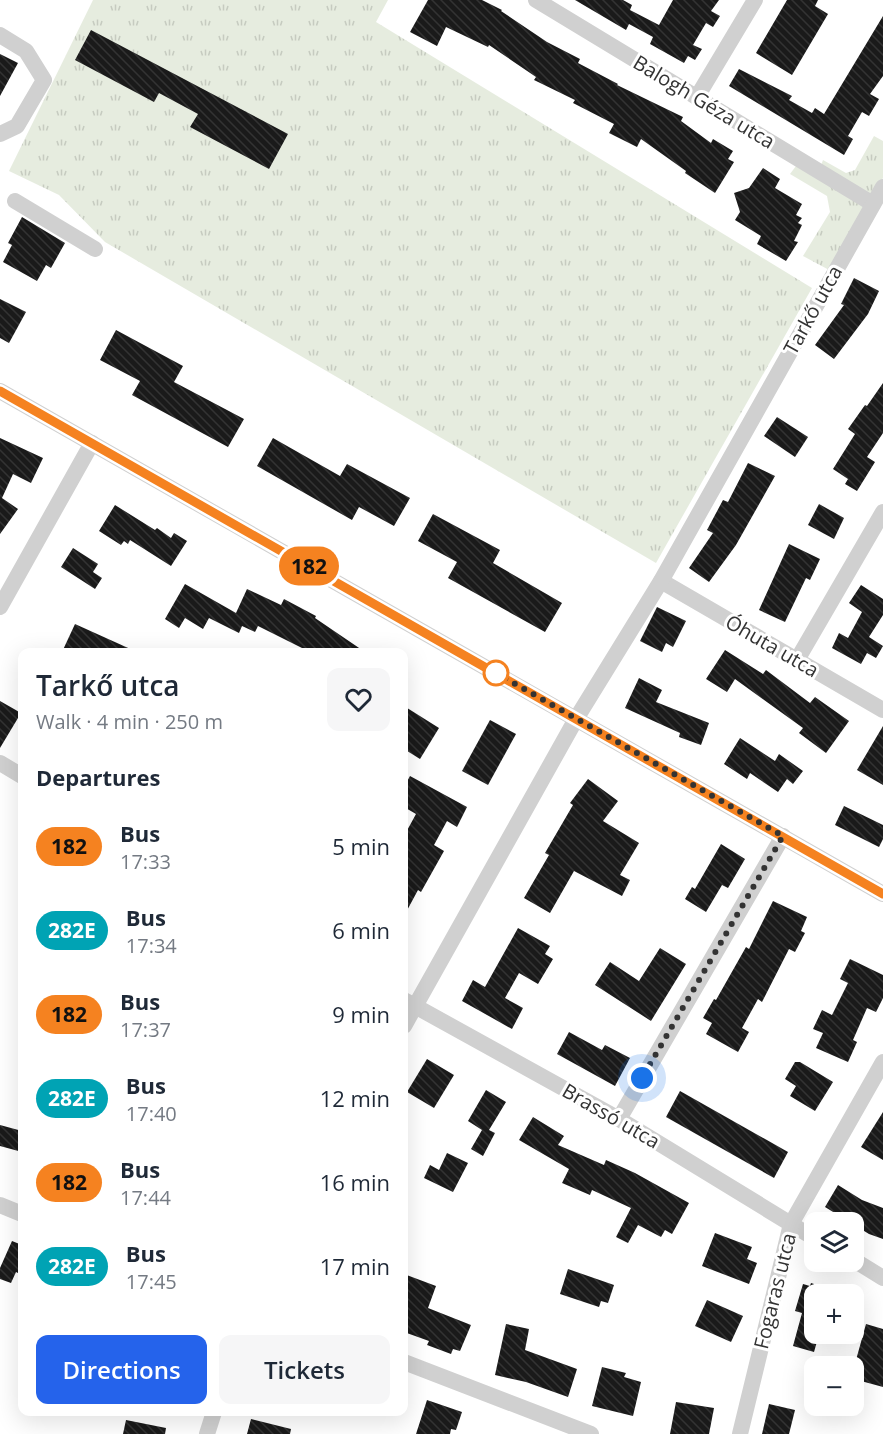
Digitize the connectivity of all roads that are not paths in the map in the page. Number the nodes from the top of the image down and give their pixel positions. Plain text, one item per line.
1 (755, 0) edge
2 (540, 1) edge
3 (0, 35) edge
4 (697, 97) junction
5 (0, 134) edge
6 (880, 194) edge
7 (15, 201) dead end
8 (95, 249) dead end
9 (0, 391) edge
10 (92, 443) junction
11 (883, 512) edge
12 (661, 580) junction
13 (0, 607) edge
14 (797, 660) junction
15 (883, 710) edge
16 (576, 719) junction
17 (0, 763) edge
18 (18, 774) edge
19 (783, 836) junction
20 (883, 894) edge
21 (409, 1003) edge
22 (883, 1062) edge
23 (619, 1119) junction
24 (0, 1205) edge
25 (18, 1212) edge
26 (791, 1224) junction
27 (804, 1232) edge
28 (864, 1266) edge
29 (883, 1278) edge
30 (408, 1364) edge
31 (213, 1416) edge
32 (207, 1434) edge
33 (591, 1434) edge
34 (740, 1434) edge

1 - 4 street
2 - 4 street, Balogh Géza utca
3 - 5 street
4 - 6 street, Balogh Géza utca
6 - 12 street, Tarkő utca
7 - 8 street
9 - 10 street
10 - 13 street
10 - 16 street
11 - 14 street
12 - 14 street, Óhuta utca
12 - 16 street, Tarkő utca
14 - 15 street, Óhuta utca
16 - 19 street
16 - 21 street, Tarkő utca
17 - 18 street
19 - 20 street
19 - 23 street
21 - 23 street, Brassó utca
22 - 26 street, Fogaras utca
23 - 26 street, Brassó utca
24 - 25 street
26 - 27 street, Brassó utca
26 - 34 street, Fogaras utca
28 - 29 street
30 - 33 street
31 - 32 street

